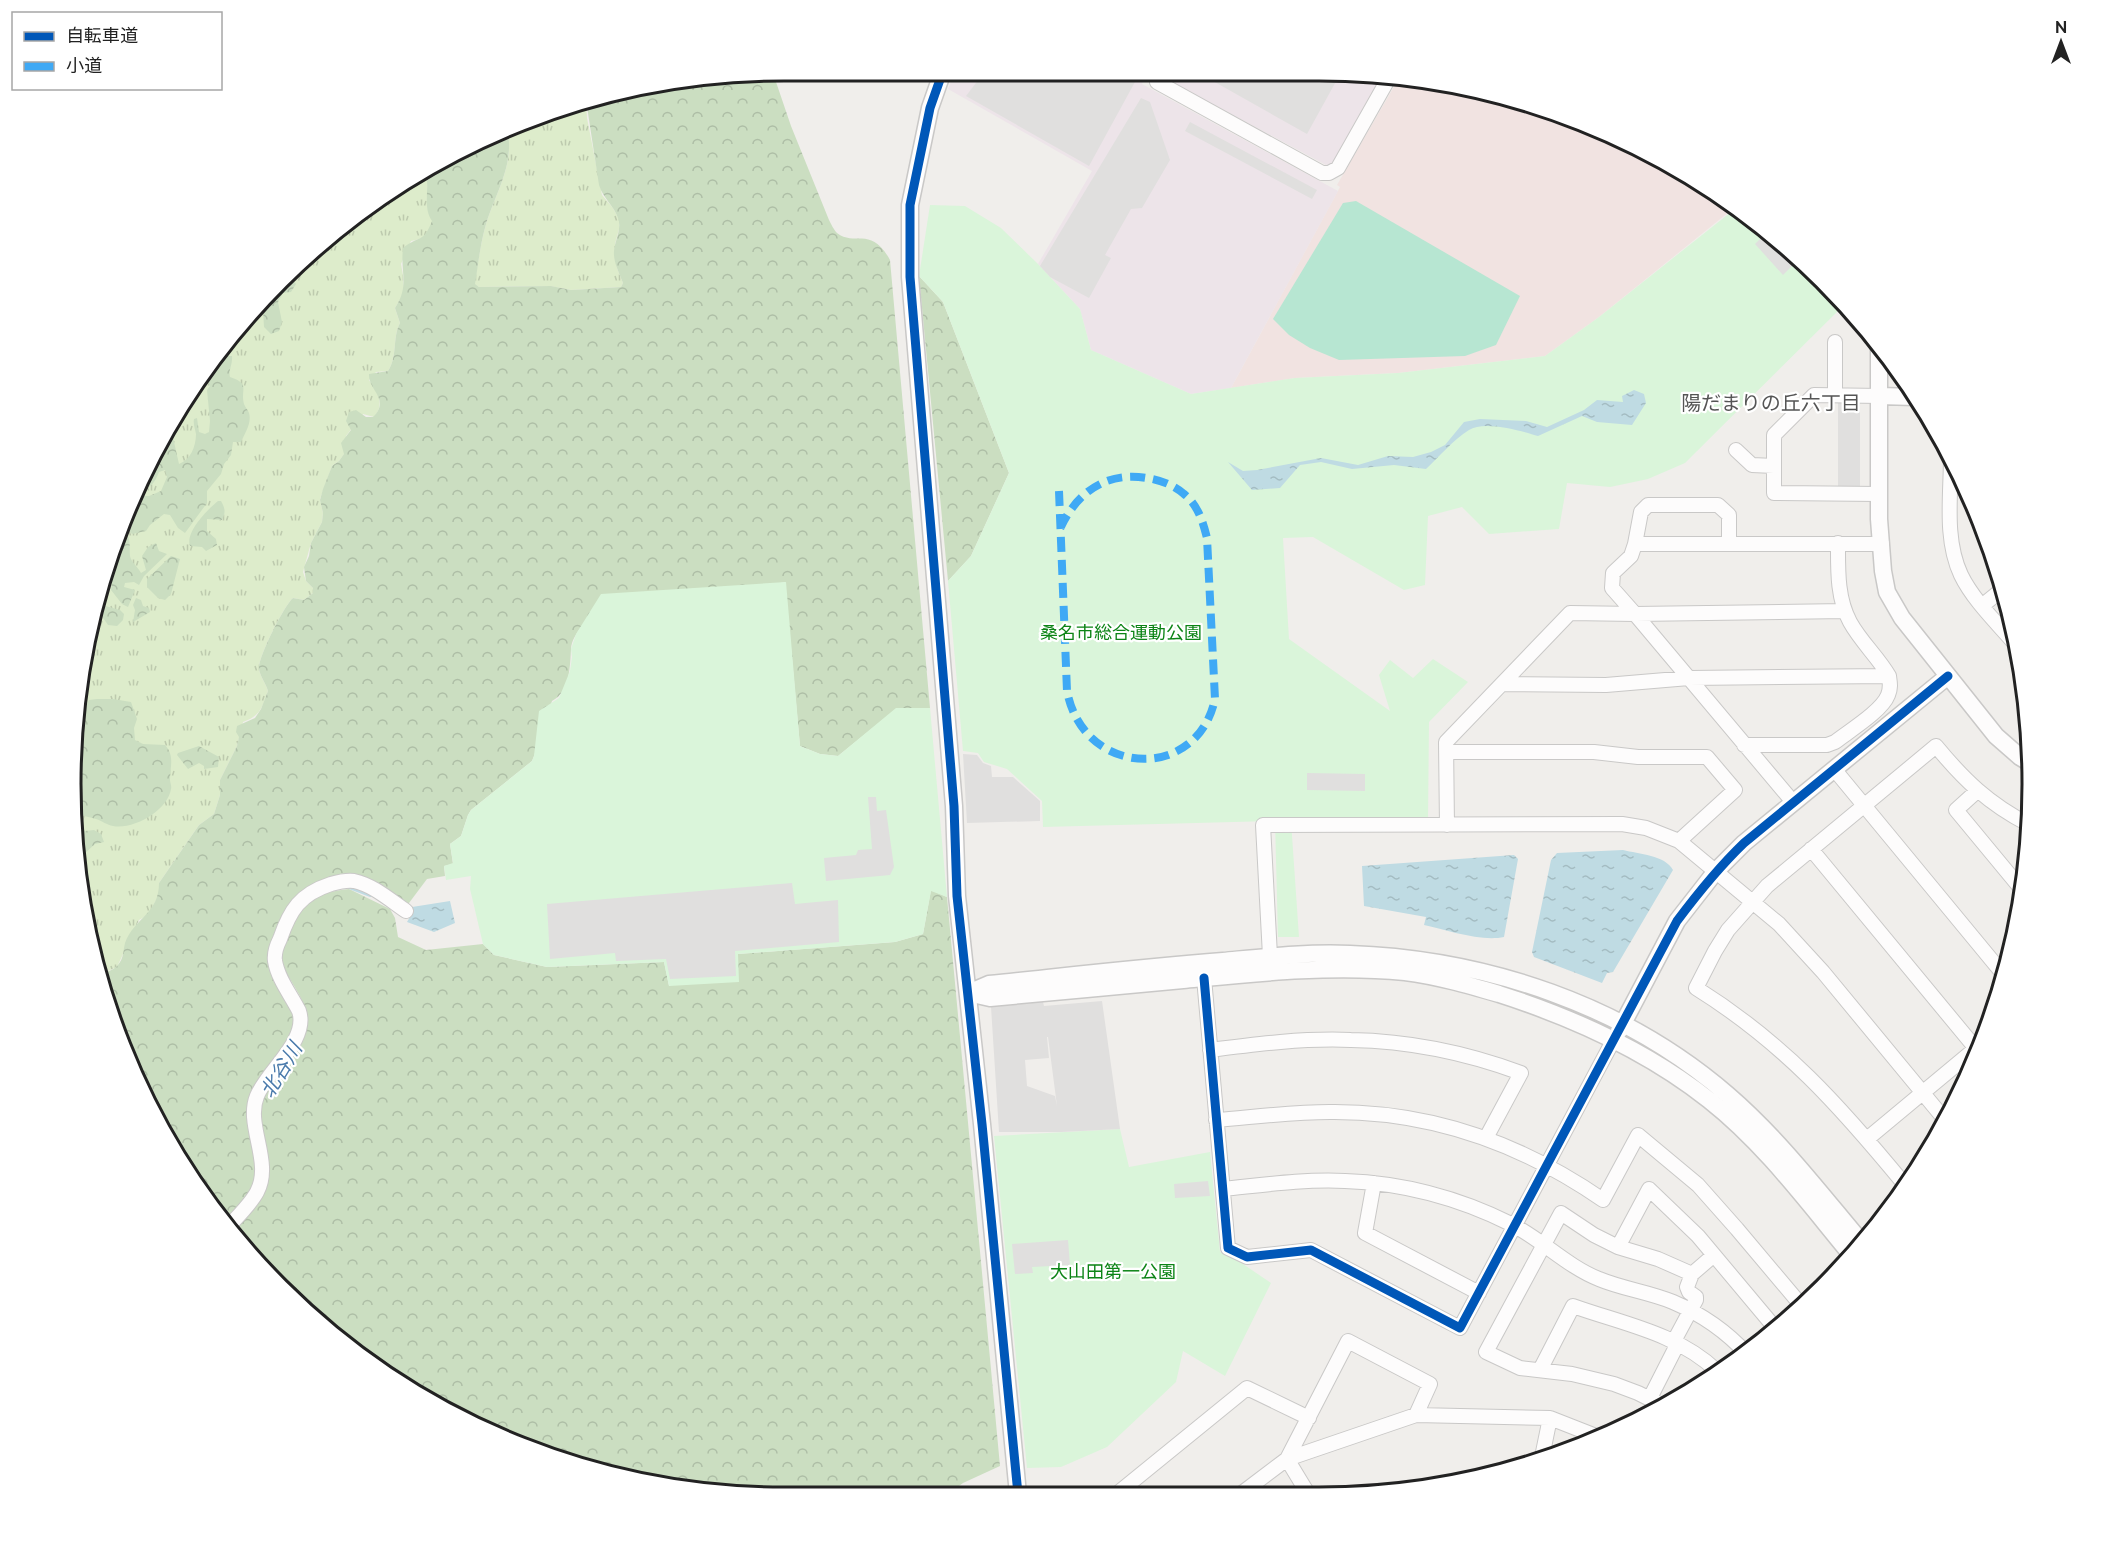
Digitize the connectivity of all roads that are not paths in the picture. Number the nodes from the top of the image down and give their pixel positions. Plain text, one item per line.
1 (939, 81) edge
2 (1158, 81) edge
3 (1384, 85) edge
4 (1835, 342) dead end
5 (1879, 359) edge
6 (1835, 394) junction
7 (1880, 396) junction
8 (1906, 397) edge
9 (1736, 450) dead end
10 (1774, 466) junction
11 (1951, 476) edge
12 (1879, 494) junction
13 (1838, 543) junction
14 (1635, 544) junction
15 (1729, 544) junction
16 (1882, 544) junction
17 (1996, 595) edge
18 (1983, 605) junction
19 (1845, 611) junction
20 (1635, 614) junction
21 (2004, 631) edge
22 (1889, 676) junction
23 (1948, 676) junction
24 (1689, 678) junction
25 (1502, 684) junction
26 (1744, 745) junction
27 (1446, 752) junction
28 (2021, 758) edge
29 (1834, 769) junction
30 (1977, 791) junction
31 (1793, 802) junction
32 (1864, 806) junction
33 (2020, 820) edge
34 (1447, 825) junction
35 (1679, 841) junction
36 (1811, 849) junction
37 (1716, 871) junction
38 (2015, 881) edge
39 (1751, 902) junction
40 (406, 910) dead end
41 (1270, 956) junction
42 (1998, 967) edge
43 (1204, 978) junction
44 (968, 993) junction
45 (1623, 1023) junction
46 (1614, 1039) junction
47 (1973, 1042) edge
48 (1210, 1050) junction
49 (1966, 1058) edge
50 (1922, 1093) junction
51 (1940, 1114) edge
52 (1216, 1120) junction
53 (1486, 1138) junction
54 (1867, 1139) junction
55 (1547, 1165) junction
56 (1901, 1180) edge
57 (1374, 1183) junction
58 (1222, 1189) junction
59 (233, 1221) edge
60 (1515, 1226) junction
61 (1857, 1237) edge
62 (1544, 1245) junction
63 (1618, 1247) junction
64 (1847, 1249) edge
65 (1714, 1255) junction
66 (1692, 1274) junction
67 (1479, 1293) junction
68 (1797, 1300) edge
69 (1690, 1311) junction
70 (1771, 1323) edge
71 (1676, 1342) junction
72 (1740, 1347) edge
73 (1712, 1368) edge
74 (1540, 1370) junction
75 (1655, 1401) edge
76 (1416, 1416) junction
77 (1309, 1418) junction
78 (1550, 1418) junction
79 (1588, 1433) edge
80 (1543, 1451) edge
81 (1287, 1459) junction
82 (1017, 1487) edge
83 (1125, 1487) edge
84 (1249, 1487) edge
85 (1304, 1487) edge

1 - 44 street
2 - 3 street
4 - 6 street
5 - 7 street
6 - 7 street
6 - 10 street
7 - 8 street
7 - 12 street
9 - 10 street
10 - 12 street
11 - 18 street
12 - 16 street
13 - 15 street
13 - 16 street
13 - 19 street
14 - 15 street
14 - 15 street
14 - 20 street
16 - 23 street
17 - 18 street
18 - 21 street
19 - 20 street
19 - 22 street
20 - 24 street
20 - 25 street
22 - 24 street
22 - 26 street
23 - 28 street
23 - 29 street
24 - 25 street
24 - 26 street
25 - 27 street
26 - 31 street
27 - 34 street
27 - 35 street
29 - 31 street
29 - 32 street
30 - 32 street
30 - 33 street
30 - 38 street
31 - 37 street
32 - 36 street
32 - 42 street
34 - 35 street
34 - 41 street
35 - 37 street
36 - 39 street
36 - 47 street
37 - 39 street
37 - 45 street
39 - 50 street
39 - 54 street
40 - 59 street
41 - 44 street
41 - 45 street
43 - 44 street
43 - 46 street
43 - 48 street
44 - 82 street
45 - 46 street
45 - 61 street
46 - 55 street
46 - 64 street
48 - 52 street
48 - 53 street
49 - 50 street
50 - 51 street
50 - 54 street
52 - 53 street
52 - 58 street
53 - 55 street
54 - 56 street
55 - 60 street
55 - 68 street
57 - 58 street
57 - 60 street
57 - 67 street
58 - 67 street
60 - 62 street
60 - 67 street
62 - 63 street
62 - 69 street
62 - 74 street
63 - 65 street
63 - 66 street
65 - 66 street
65 - 70 street
66 - 69 street
69 - 71 street
69 - 72 street
71 - 73 street
71 - 74 street
71 - 75 street
74 - 75 street
76 - 77 street
76 - 78 street
76 - 81 street
77 - 81 street
77 - 83 street
78 - 79 street
78 - 80 street
81 - 84 street
81 - 85 street

